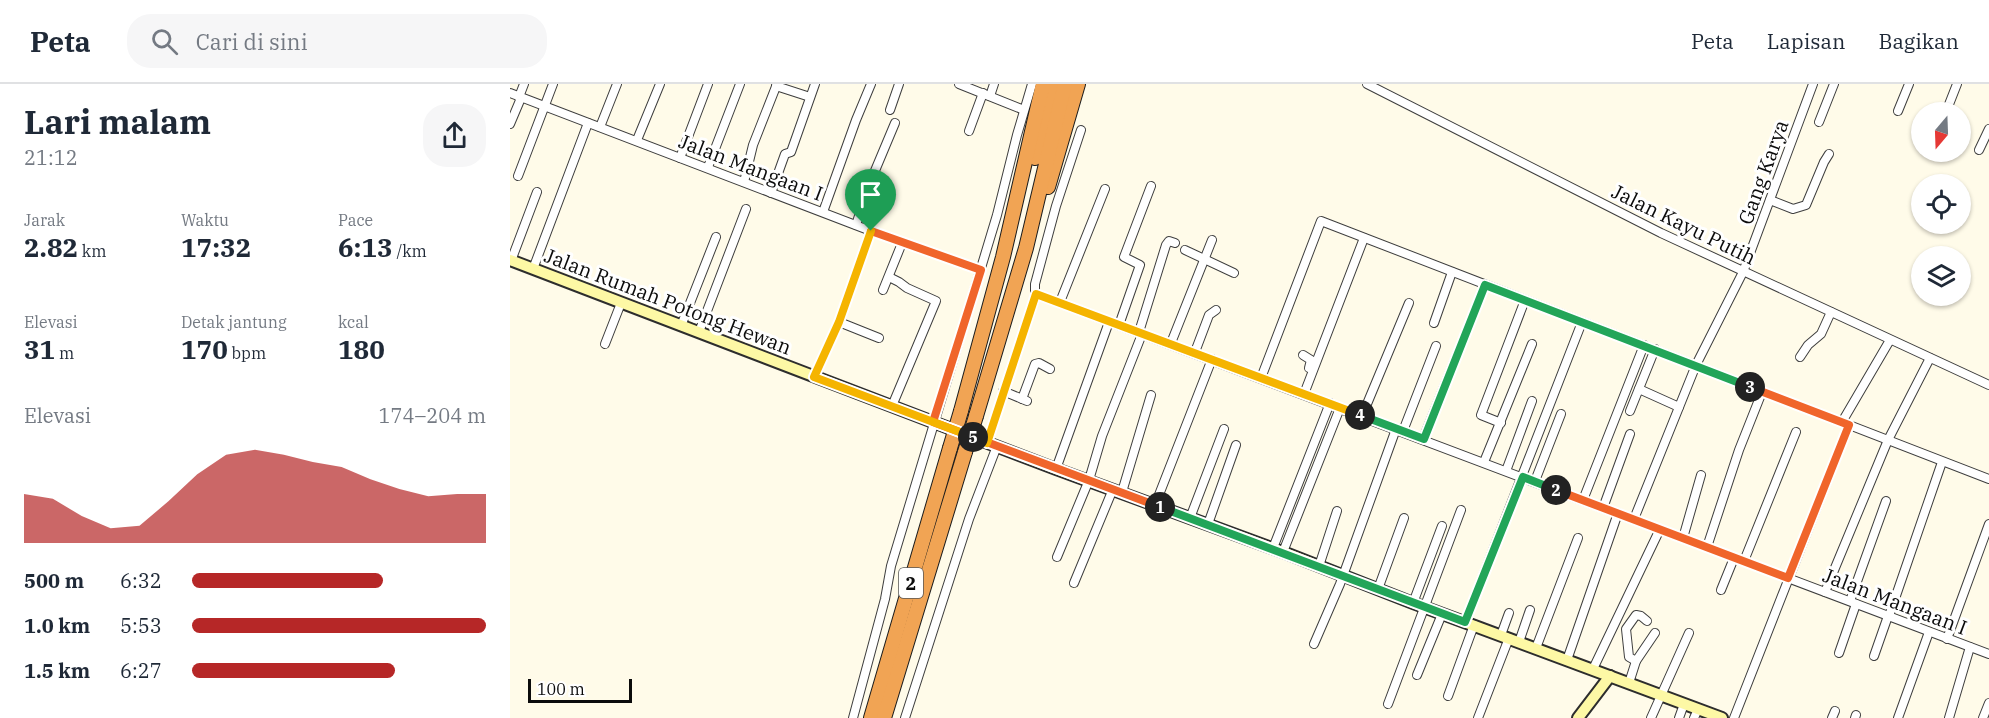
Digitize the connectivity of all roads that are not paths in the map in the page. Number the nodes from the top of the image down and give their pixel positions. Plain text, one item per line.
1 (524, 84) edge
2 (553, 84) edge
3 (617, 84) edge
4 (660, 84) edge
5 (708, 84) edge
6 (741, 84) edge
7 (815, 84) edge
8 (871, 84) edge
9 (899, 84) edge
10 (959, 84) edge
11 (994, 84) edge
12 (1032, 84) edge
13 (1367, 84) edge
14 (1813, 84) edge
15 (1834, 84) edge
16 (1909, 84) edge
17 (1957, 84) edge
18 (777, 85) edge
19 (1074, 86) edge
20 (1050, 88) edge
21 (510, 93) edge
22 (986, 94) junction
23 (810, 97) junction
24 (520, 98) junction
25 (1950, 102) edge
26 (544, 107) junction
27 (890, 110) dead end
28 (1024, 110) junction
29 (1898, 111) dead end
30 (1819, 122) dead end
31 (588, 123) junction
32 (895, 123) dead end
33 (510, 124) edge
34 (600, 127) junction
35 (1989, 129) edge
36 (1081, 130) dead end
37 (969, 131) dead end
38 (637, 141) junction
39 (1979, 150) dead end
40 (1829, 154) dead end
41 (680, 158) junction
42 (708, 167) junction
43 (518, 176) dead end
44 (744, 182) junction
45 (1151, 186) dead end
46 (1105, 189) dead end
47 (537, 192) dead end
48 (771, 193) junction
49 (1770, 200) junction
50 (875, 205) dead end
51 (746, 209) dead end
52 (823, 212) junction
53 (856, 225) junction
54 (868, 230) junction
55 (716, 237) dead end
56 (1364, 238) junction
57 (1212, 240) dead end
58 (902, 243) junction
59 (1175, 243) dead end
60 (1185, 250) dead end
61 (1204, 260) junction
62 (511, 261) edge
63 (533, 269) junction
64 (981, 270) junction
65 (1452, 272) junction
66 (1743, 272) junction
67 (1234, 273) dead end
68 (889, 277) junction
69 (1485, 285) junction
70 (884, 290) dead end
71 (1036, 294) junction
72 (1525, 300) junction
73 (1060, 302) junction
74 (621, 303) junction
75 (1409, 303) dead end
76 (1216, 310) dead end
77 (1831, 312) junction
78 (1582, 321) junction
79 (839, 322) junction
80 (1109, 322) junction
81 (1434, 323) dead end
82 (1119, 325) junction
83 (681, 326) junction
84 (699, 332) junction
85 (1140, 333) junction
86 (879, 338) dead end
87 (1890, 340) junction
88 (1171, 343) junction
89 (605, 344) dead end
90 (1532, 344) dead end
91 (1644, 345) junction
92 (1436, 346) dead end
93 (1655, 350) junction
94 (1195, 352) junction
95 (1303, 355) dead end
96 (1800, 357) dead end
97 (1930, 358) junction
98 (1212, 359) junction
99 (1696, 365) junction
100 (1050, 369) dead end
101 (814, 377) junction
102 (1261, 378) junction
103 (1989, 385) edge
104 (1626, 389) junction
105 (1003, 391) junction
106 (1639, 391) junction
107 (1762, 392) junction
108 (1302, 393) junction
109 (1150, 395) dead end
110 (1532, 401) dead end
111 (1330, 404) junction
112 (892, 406) junction
113 (1679, 407) junction
114 (1340, 408) junction
115 (1630, 411) dead end
116 (1561, 414) dead end
117 (1362, 416) junction
118 (933, 422) junction
119 (1501, 423) junction
120 (1846, 424) junction
121 (1224, 429) dead end
122 (1399, 430) junction
123 (1796, 432) dead end
124 (1630, 434) dead end
125 (1424, 439) junction
126 (1888, 441) junction
127 (992, 444) junction
128 (1236, 445) dead end
129 (1484, 462) junction
130 (1942, 462) junction
131 (1056, 469) junction
132 (1506, 471) junction
133 (1701, 475) dead end
134 (1523, 477) junction
135 (1989, 479) edge
136 (1089, 480) junction
137 (1535, 482) junction
138 (1118, 490) junction
139 (1583, 500) junction
140 (1886, 501) dead end
141 (1155, 505) junction
142 (1603, 508) junction
143 (1461, 510) dead end
144 (1337, 511) dead end
145 (1618, 513) junction
146 (1190, 518) junction
147 (1404, 518) dead end
148 (1634, 519) junction
149 (1208, 524) junction
150 (1989, 524) edge
151 (1442, 526) dead end
152 (1660, 529) junction
153 (1578, 538) dead end
154 (1683, 538) junction
155 (1707, 547) junction
156 (1278, 550) junction
157 (1057, 557) dead end
158 (1734, 558) junction
159 (1430, 561) junction
160 (1744, 561) junction
161 (1441, 565) junction
162 (1318, 566) junction
163 (1344, 575) junction
164 (1788, 578) junction
165 (1074, 583) dead end
166 (1378, 589) junction
167 (1721, 590) dead end
168 (1825, 592) junction
169 (1413, 603) junction
170 (1853, 603) junction
171 (1426, 608) junction
172 (1530, 610) dead end
173 (1509, 613) dead end
174 (1442, 614) junction
175 (1888, 616) junction
176 (1647, 621) dead end
177 (1470, 624) junction
178 (1929, 632) junction
179 (1655, 633) dead end
180 (1689, 633) dead end
181 (1510, 639) junction
182 (1947, 639) junction
183 (1314, 644) dead end
184 (1970, 647) junction
185 (1536, 648) junction
186 (1839, 653) dead end
187 (1989, 654) edge
188 (1874, 656) dead end
189 (1567, 660) junction
190 (1636, 661) junction
191 (1593, 669) junction
192 (1417, 675) dead end
193 (1610, 676) junction
194 (1629, 683) junction
195 (1661, 695) junction
196 (1448, 696) dead end
197 (1989, 703) edge
198 (1388, 704) dead end
199 (1684, 704) junction
200 (1696, 713) edge
201 (853, 718) edge
202 (871, 718) edge
203 (884, 718) edge
204 (905, 718) edge
205 (1478, 718) edge
206 (1578, 718) edge
207 (1651, 718) edge
208 (1679, 718) edge
209 (1722, 718) edge
210 (1734, 718) edge
211 (1898, 718) edge
212 (1949, 718) edge
213 (1983, 718) edge

1 - 24 street
2 - 26 street
3 - 34 street
4 - 38 street
5 - 41 street
6 - 42 street
7 - 23 street
8 - 52 street
9 - 27 street
10 - 22 street
11 - 22 street
12 - 28 street
13 - 66 street, Jalan Kayu Putih
14 - 49 street, Gang Karya
15 - 30 street
16 - 29 street
17 - 25 street
18 - 23 street
18 - 44 street
19 - 203 highway, 2, bridge
20 - 202 highway, 2, bridge
21 - 24 street, Jalan Mangaan I
22 - 28 street
22 - 37 street
23 - 48 street
24 - 26 street, Jalan Mangaan I
24 - 33 street
26 - 31 street, Jalan Mangaan I
26 - 43 street
28 - 64 street
31 - 34 street, Jalan Mangaan I
31 - 63 street
32 - 53 street
34 - 38 street, Jalan Mangaan I
35 - 39 street
36 - 71 street
38 - 41 street, Jalan Mangaan I
40 - 49 street
41 - 42 street, Jalan Mangaan I
42 - 44 street, Jalan Mangaan I
44 - 48 street, Jalan Mangaan I
45 - 82 street
46 - 73 street
47 - 62 street
48 - 52 street, Jalan Mangaan I
49 - 66 street, Gang Karya
50 - 54 street
51 - 84 street
52 - 53 street, Jalan Mangaan I
53 - 54 street, Jalan Mangaan I
54 - 58 street, Jalan Mangaan I
54 - 79 street
55 - 83 street
56 - 65 street
56 - 102 street
56 - 108 street
57 - 61 street
58 - 64 street, Jalan Mangaan I
58 - 68 street
59 - 85 street
60 - 61 street
61 - 67 street
61 - 88 street
62 - 63 street, Jalan Rumah Potong Hewan
63 - 74 street, Jalan Rumah Potong Hewan
64 - 118 street
65 - 69 street
65 - 81 street
66 - 77 street, Jalan Kayu Putih
66 - 99 street, Gang Karya
68 - 70 street
68 - 112 street
69 - 72 street
69 - 125 street
71 - 73 street, Jalan Mangaan I
71 - 105 street
72 - 78 street
72 - 119 street
73 - 80 street, Jalan Mangaan I
74 - 83 street, Jalan Rumah Potong Hewan
74 - 89 street
75 - 117 street
76 - 94 street
77 - 87 street, Jalan Kayu Putih
77 - 96 street
78 - 91 street
78 - 134 street
79 - 86 street
79 - 101 street
80 - 82 street, Jalan Mangaan I
80 - 131 street
82 - 85 street, Jalan Mangaan I
83 - 84 street, Jalan Rumah Potong Hewan
84 - 101 street, Jalan Rumah Potong Hewan
85 - 88 street, Jalan Mangaan I
85 - 136 street
87 - 97 street, Jalan Kayu Putih
87 - 120 street
88 - 94 street, Jalan Mangaan I
90 - 119 street
91 - 93 street
91 - 104 street
92 - 122 street
93 - 99 street
93 - 106 street
94 - 98 street, Jalan Mangaan I
95 - 108 street
97 - 103 street, Jalan Kayu Putih
97 - 126 street
98 - 102 street, Jalan Mangaan I
98 - 141 street
99 - 107 street
99 - 113 street, Gang Karya
100 - 105 street
101 - 112 street, Jalan Rumah Potong Hewan
102 - 108 street, Jalan Mangaan I
104 - 106 street
104 - 139 street
105 - 127 street
106 - 113 street
106 - 115 street
107 - 120 street
107 - 155 street
108 - 111 street, Jalan Mangaan I
109 - 138 street
110 - 132 street
111 - 114 street, Jalan Mangaan I
111 - 156 street
112 - 118 street, Jalan Rumah Potong Hewan
113 - 148 street, Gang Karya
114 - 117 street, Jalan Mangaan I
114 - 156 street
116 - 137 street
117 - 122 street, Jalan Mangaan I
118 - 127 street, Jalan Rumah Potong Hewan
118 - 201 street
119 - 129 street
120 - 126 street
120 - 164 street
121 - 146 street
122 - 125 street, Jalan Mangaan I
122 - 163 street
123 - 160 street
124 - 142 street
125 - 129 street, Jalan Mangaan I
126 - 130 street
126 - 168 street
127 - 131 street, Jalan Rumah Potong Hewan
127 - 204 street
128 - 149 street
129 - 132 street, Jalan Mangaan I
130 - 135 street
130 - 175 street
131 - 136 street, Jalan Rumah Potong Hewan
132 - 134 street, Jalan Mangaan I
133 - 154 street
134 - 137 street, Jalan Mangaan I
134 - 177 street
136 - 138 street, Jalan Rumah Potong Hewan
136 - 157 street
137 - 139 street, Jalan Mangaan I
138 - 141 street, Jalan Rumah Potong Hewan
138 - 165 street
139 - 142 street, Jalan Mangaan I
140 - 170 street
141 - 146 street, Jalan Rumah Potong Hewan
142 - 145 street, Jalan Mangaan I
143 - 161 street
144 - 162 street
145 - 148 street, Jalan Mangaan I
145 - 189 street
146 - 149 street, Jalan Rumah Potong Hewan
147 - 166 street
148 - 152 street, Jalan Mangaan I
149 - 156 street, Jalan Rumah Potong Hewan
150 - 182 street
151 - 159 street
152 - 154 street, Jalan Mangaan I
152 - 191 street
153 - 185 street
154 - 155 street, Jalan Mangaan I
155 - 158 street, Jalan Mangaan I
156 - 162 street, Jalan Rumah Potong Hewan
158 - 160 street, Jalan Mangaan I
158 - 167 street
159 - 161 street
159 - 169 street
160 - 164 street, Jalan Mangaan I
161 - 171 street
162 - 163 street, Jalan Rumah Potong Hewan
163 - 166 street, Jalan Rumah Potong Hewan
163 - 183 street
164 - 168 street, Jalan Mangaan I
164 - 210 street
166 - 169 street, Jalan Rumah Potong Hewan
168 - 170 street, Jalan Mangaan I
169 - 171 street, Jalan Rumah Potong Hewan
170 - 175 street, Jalan Mangaan I
170 - 186 street
171 - 174 street, Jalan Rumah Potong Hewan
171 - 198 street
172 - 181 street
173 - 181 street
174 - 177 street, Jalan Rumah Potong Hewan
174 - 192 street
175 - 178 street, Jalan Mangaan I
175 - 188 street
176 - 190 street
177 - 181 street, Jalan Rumah Potong Hewan
177 - 196 street
178 - 182 street, Jalan Mangaan I
178 - 211 street
179 - 190 street
180 - 195 street
181 - 185 street, Jalan Rumah Potong Hewan
181 - 205 street
182 - 184 street, Jalan Mangaan I
184 - 187 street, Jalan Mangaan I
184 - 212 street
185 - 189 street, Jalan Rumah Potong Hewan
189 - 191 street, Jalan Rumah Potong Hewan
190 - 194 street
191 - 193 street, Jalan Rumah Potong Hewan
193 - 194 street, Jalan Rumah Potong Hewan
193 - 206 street
194 - 195 street, Jalan Rumah Potong Hewan
195 - 199 street, Jalan Rumah Potong Hewan
195 - 207 street
197 - 213 street
199 - 200 street, Jalan Rumah Potong Hewan
199 - 208 street
200 - 209 street, Jalan Rumah Potong Hewan

